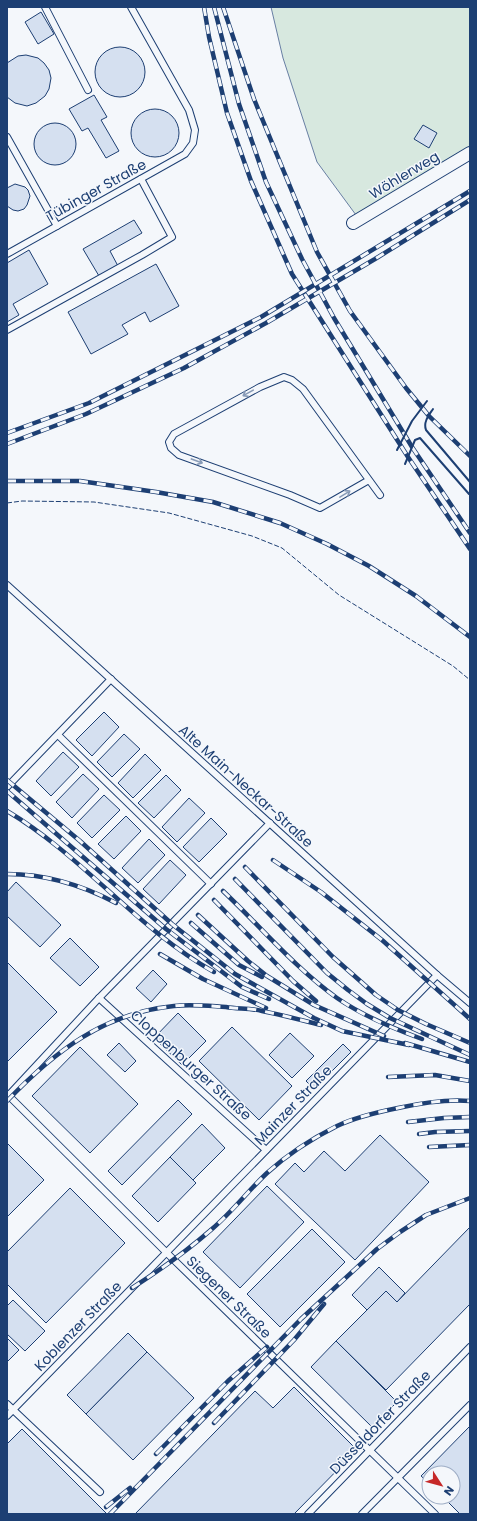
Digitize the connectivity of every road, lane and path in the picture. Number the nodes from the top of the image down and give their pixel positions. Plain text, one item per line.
1 (45, 7) edge
2 (131, 7) edge
3 (88, 90) dead end
4 (7, 137) edge
5 (470, 153) edge
6 (141, 179) junction
7 (353, 223) dead end
8 (57, 226) junction
9 (7, 254) edge
10 (7, 330) edge
11 (369, 480) junction
12 (380, 495) dead end
13 (7, 585) edge
14 (111, 679) junction
15 (58, 735) junction
16 (7, 787) edge
17 (270, 823) junction
18 (211, 884) junction
19 (437, 975) junction
20 (99, 998) junction
21 (470, 1003) edge
22 (7, 1096) edge
23 (266, 1150) junction
24 (167, 1252) junction
25 (470, 1347) edge
26 (7, 1404) edge
27 (470, 1405) edge
28 (13, 1410) junction
29 (7, 1416) edge
30 (370, 1450) junction
31 (398, 1478) junction
32 (100, 1492) dead end
33 (308, 1514) edge
34 (362, 1514) edge
35 (435, 1514) edge

1 - 3 lane
2 - 6 lane, Tübinger Straße
4 - 8 lane
5 - 7 street, Wöhlerweg
6 - 8 lane, Tübinger Straße
6 - 10 lane
8 - 9 lane, Tübinger Straße
11 -> 11 lane
11 - 12 lane
13 - 14 lane, Alte Main-Neckar-Straße
14 - 15 lane
14 - 17 lane, Alte Main-Neckar-Straße
15 - 16 lane
15 - 18 lane
17 - 18 lane
17 - 19 lane, Alte Main-Neckar-Straße
18 - 20 lane
19 - 21 lane, Alte Main-Neckar-Straße
19 - 23 lane, Mainzer Straße
20 - 22 lane
20 - 23 lane, Cloppenburger Straße
22 - 24 lane, Siegener Straße
23 - 24 lane, Mainzer Straße
24 - 28 lane, Koblenzer Straße
24 - 30 lane, Siegener Straße
25 - 30 lane, Düsseldorfer Straße
26 - 28 lane
27 - 31 lane
28 - 29 lane, Koblenzer Straße
28 - 32 lane
30 - 31 lane, Siegener Straße
30 - 33 lane, Düsseldorfer Straße
31 - 34 lane
31 - 35 lane, Siegener Straße

